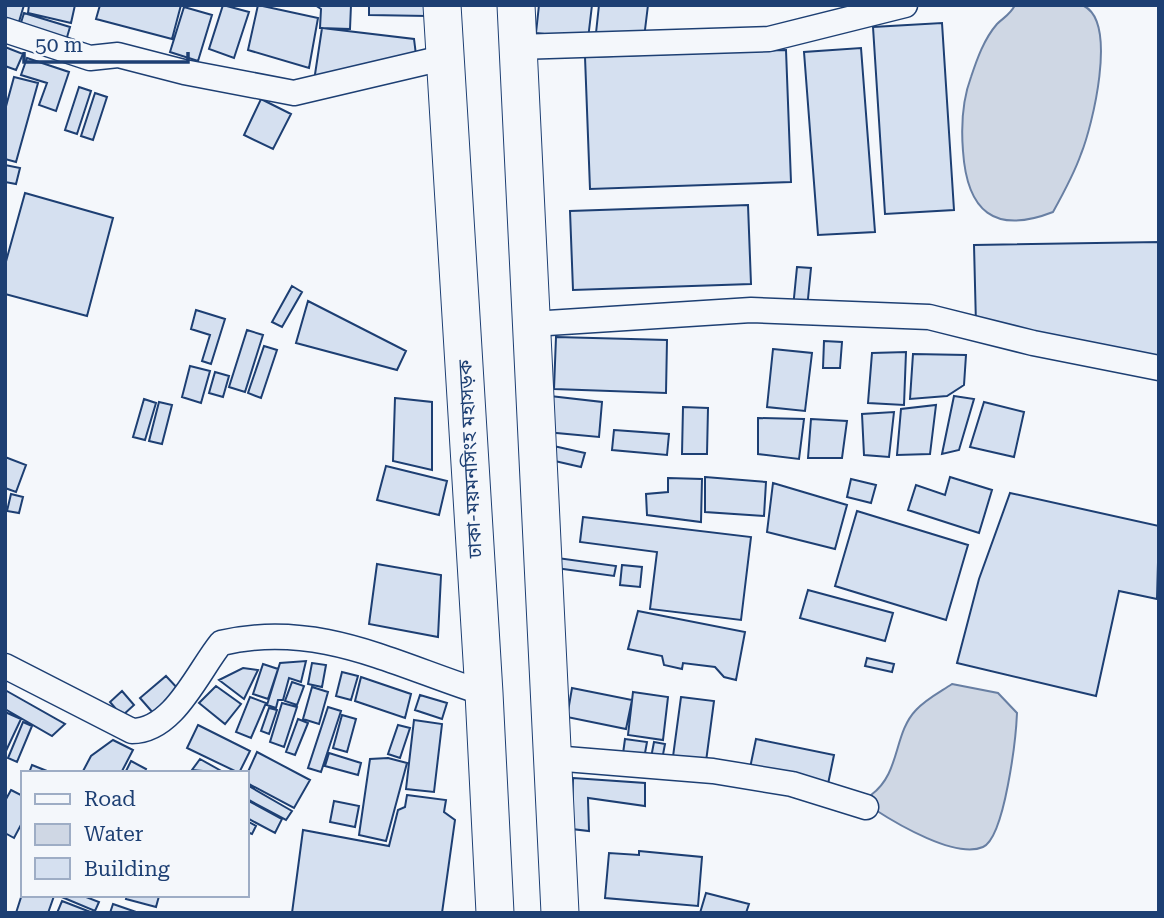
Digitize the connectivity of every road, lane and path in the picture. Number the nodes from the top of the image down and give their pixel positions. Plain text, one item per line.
1 (442, 5) edge
2 (516, 5) edge
3 (905, 5) edge
4 (5, 30) edge
5 (517, 47) junction
6 (446, 57) junction
7 (532, 324) junction
8 (1159, 368) edge
9 (5, 666) edge
10 (484, 693) junction
11 (553, 758) junction
12 (866, 807) dead end
13 (495, 913) edge
14 (560, 913) edge

1 - 6 highway, ঢাকা-ময়মনসিংহ মহাসড়ক
2 - 5 highway
3 - 5 street
4 - 6 street
5 - 7 highway
6 - 10 highway, ঢাকা-ময়মনসিংহ মহাসড়ক
7 - 8 street
7 - 11 highway
9 - 10 street
10 - 13 highway, ঢাকা-ময়মনসিংহ মহাসড়ক
11 - 12 street
11 - 14 highway

